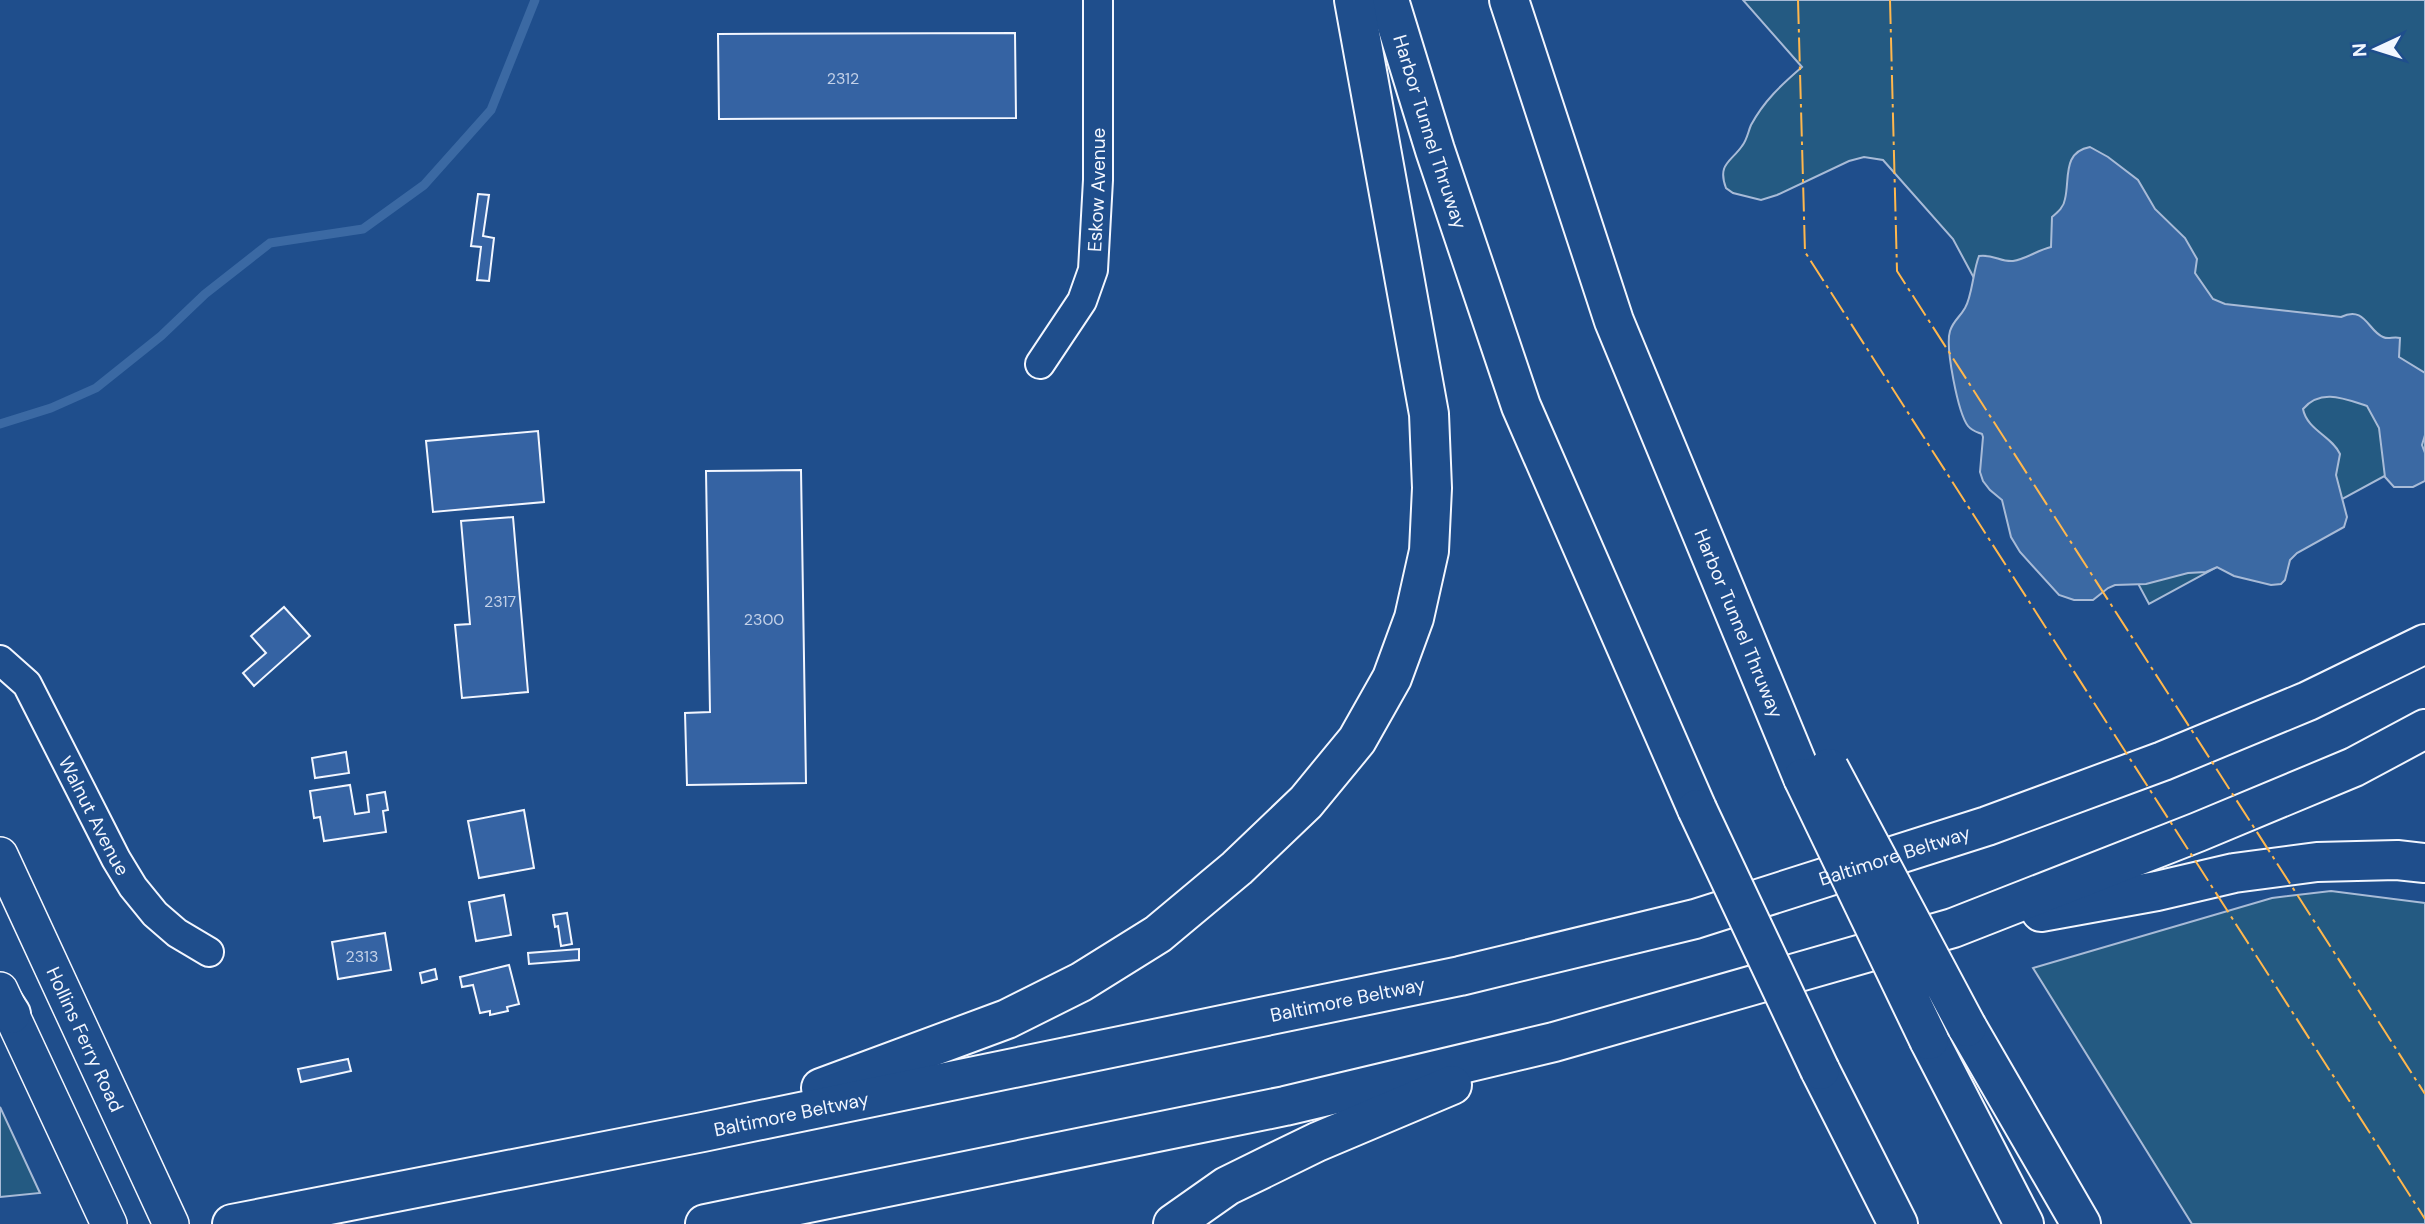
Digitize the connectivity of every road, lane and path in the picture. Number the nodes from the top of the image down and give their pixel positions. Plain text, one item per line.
1 (1098, 0) edge
2 (1354, 0) edge
3 (1389, 0) edge
4 (1509, 0) edge
5 (1040, 364) dead end
6 (2425, 643) edge
7 (0, 660) edge
8 (2425, 729) edge
9 (1816, 773) junction
10 (0, 855) edge
11 (2425, 863) edge
12 (1953, 928) junction
13 (209, 952) dead end
14 (4, 1000) edge
15 (1554, 1042) junction
16 (703, 1132) junction
17 (109, 1224) edge
18 (172, 1224) edge
19 (232, 1224) edge
20 (705, 1224) edge
21 (1173, 1224) edge
22 (1898, 1224) edge
23 (2024, 1224) edge
24 (2081, 1224) edge

1 - 5 street, Eskow Avenue
2 - 16 highway
3 - 22 highway, Harbor Tunnel Thruway, bridge
4 - 9 highway, Harbor Tunnel Thruway
6 - 16 highway, Baltimore Beltway
7 - 13 street, Walnut Avenue
8 - 12 highway
9 - 23 highway, Harbor Tunnel Thruway, bridge
9 - 24 highway, bridge
10 - 18 street, Hollins Ferry Road
11 - 12 highway
12 - 15 highway
14 - 17 street
15 - 20 highway
15 - 21 highway
16 - 19 highway, Baltimore Beltway

